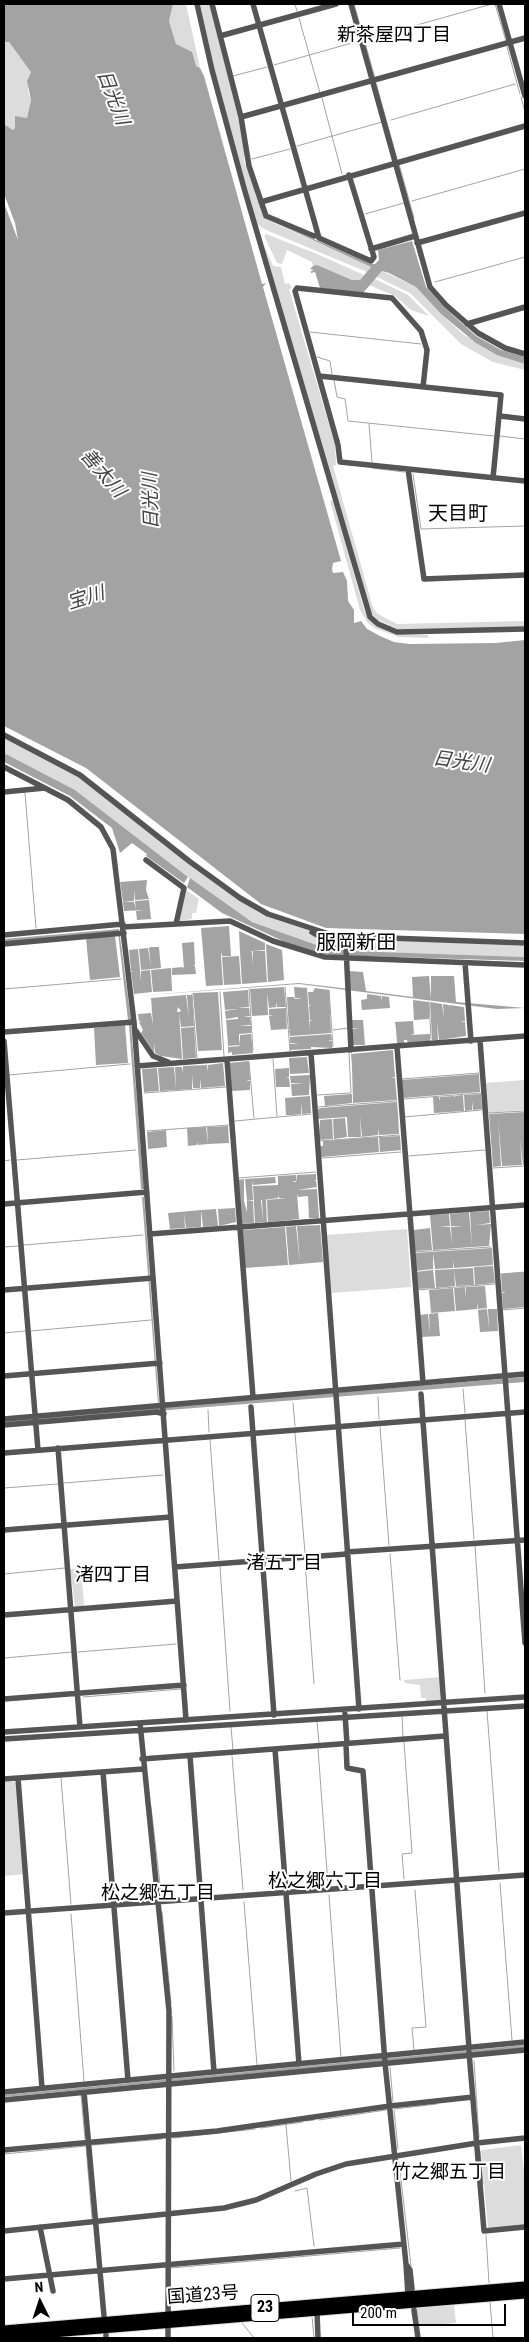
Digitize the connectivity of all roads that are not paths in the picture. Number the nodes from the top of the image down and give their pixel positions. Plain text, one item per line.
1 (196, 4) edge
2 (212, 4) edge
3 (254, 4) edge
4 (336, 4) edge
5 (351, 4) edge
6 (499, 4) edge
7 (260, 25) junction
8 (220, 36) junction
9 (525, 38) edge
10 (510, 42) junction
11 (373, 81) junction
12 (525, 96) edge
13 (282, 106) junction
14 (240, 117) junction
15 (525, 126) edge
16 (395, 162) junction
17 (349, 175) junction
18 (305, 188) junction
19 (261, 202) junction
20 (525, 213) edge
21 (318, 235) junction
22 (415, 236) junction
23 (417, 243) junction
24 (371, 249) junction
25 (525, 307) edge
26 (466, 324) junction
27 (525, 354) edge
28 (319, 376) junction
29 (423, 386) junction
30 (500, 416) junction
31 (525, 419) edge
32 (408, 469) junction
33 (493, 478) junction
34 (525, 481) edge
35 (525, 575) edge
36 (525, 629) edge
37 (4, 736) edge
38 (4, 767) edge
39 (47, 788) junction
40 (4, 792) edge
41 (146, 860) dead end
42 (176, 924) junction
43 (307, 928) junction
44 (122, 930) junction
45 (4, 935) edge
46 (525, 943) edge
47 (4, 944) edge
48 (346, 958) junction
49 (465, 963) junction
50 (525, 965) edge
51 (134, 1022) junction
52 (4, 1032) edge
53 (525, 1036) edge
54 (471, 1040) junction
55 (480, 1040) junction
56 (4, 1041) edge
57 (397, 1047) junction
58 (351, 1050) junction
59 (311, 1054) junction
60 (227, 1060) junction
61 (181, 1063) junction
62 (137, 1066) junction
63 (7, 1118) edge
64 (147, 1192) junction
65 (17, 1203) junction
66 (4, 1204) edge
67 (525, 1205) edge
68 (492, 1207) junction
69 (410, 1214) junction
70 (324, 1220) junction
71 (240, 1227) junction
72 (150, 1234) junction
73 (150, 1278) junction
74 (24, 1288) junction
75 (4, 1290) edge
76 (157, 1364) junction
77 (32, 1374) junction
78 (525, 1374) edge
79 (4, 1376) edge
80 (505, 1376) junction
81 (423, 1383) junction
82 (336, 1390) junction
83 (421, 1394) dead end
84 (253, 1397) junction
85 (160, 1405) junction
86 (251, 1408) dead end
87 (525, 1412) edge
88 (164, 1413) junction
89 (508, 1413) junction
90 (4, 1419) edge
91 (35, 1419) junction
92 (423, 1419) junction
93 (4, 1425) edge
94 (338, 1426) junction
95 (253, 1432) junction
96 (166, 1439) junction
97 (58, 1448) junction
98 (38, 1450) junction
99 (4, 1453) edge
100 (171, 1517) junction
101 (64, 1525) junction
102 (4, 1530) edge
103 (518, 1540) junction
104 (525, 1540) edge
105 (433, 1547) junction
106 (347, 1553) junction
107 (262, 1559) junction
108 (175, 1567) junction
109 (178, 1601) junction
110 (71, 1609) junction
111 (4, 1615) edge
112 (525, 1643) edge
113 (184, 1685) junction
114 (78, 1694) junction
115 (525, 1697) edge
116 (4, 1699) edge
117 (443, 1704) junction
118 (525, 1706) edge
119 (359, 1709) junction
120 (444, 1711) junction
121 (345, 1714) junction
122 (274, 1715) junction
123 (186, 1720) junction
124 (140, 1726) junction
125 (80, 1727) junction
126 (4, 1732) edge
127 (445, 1736) junction
128 (4, 1739) edge
129 (346, 1744) junction
130 (275, 1749) junction
131 (190, 1756) junction
132 (142, 1759) junction
133 (143, 1768) junction
134 (103, 1772) junction
135 (18, 1778) junction
136 (4, 1779) edge
137 (525, 1875) edge
138 (456, 1880) junction
139 (371, 1886) junction
140 (286, 1892) junction
141 (201, 1899) junction
142 (158, 1902) junction
143 (113, 1905) junction
144 (29, 1912) junction
145 (4, 1913) edge
146 (525, 2042) edge
147 (469, 2048) junction
148 (525, 2050) edge
149 (385, 2056) junction
150 (469, 2056) junction
151 (385, 2063) junction
152 (299, 2064) junction
153 (214, 2072) junction
154 (170, 2076) junction
155 (128, 2080) junction
156 (169, 2084) junction
157 (42, 2088) junction
158 (4, 2092) edge
159 (84, 2092) junction
160 (473, 2097) junction
161 (4, 2100) edge
162 (390, 2106) junction
163 (169, 2135) junction
164 (525, 2138) edge
165 (88, 2143) junction
166 (477, 2143) junction
167 (4, 2150) edge
168 (395, 2156) junction
169 (168, 2213) junction
170 (95, 2221) junction
171 (40, 2227) junction
172 (525, 2227) edge
173 (4, 2231) edge
174 (404, 2244) junction
175 (167, 2265) junction
176 (100, 2270) junction
177 (50, 2274) junction
178 (4, 2279) edge
179 (525, 2286) edge
180 (53, 2291) dead end
181 (410, 2292) junction
182 (525, 2294) edge
183 (414, 2310) dead end
184 (317, 2311) junction
185 (104, 2316) dead end
186 (166, 2320) junction
187 (4, 2330) edge
188 (4, 2337) edge
189 (168, 2338) edge
190 (318, 2338) edge
191 (418, 2338) edge

1 - 36 street
2 - 8 street
3 - 7 street
4 - 7 street
5 - 11 street
6 - 10 street
7 - 8 street
7 - 13 street
8 - 14 street
9 - 10 street
10 - 11 street
10 - 12 street
11 - 13 street
11 - 16 street
13 - 14 street
13 - 18 street
14 - 19 street
15 - 16 street
16 - 17 street
16 - 22 street
17 - 18 street
17 - 24 street
18 - 19 street
18 - 21 street
19 - 21 street
20 - 23 street
21 - 24 street
22 - 23 street
22 - 24 street
23 - 26 street
25 - 26 street
26 - 27 street
28 - 29 street
28 - 29 street
28 - 32 street
29 - 30 street
30 - 31 street
30 - 33 street
32 - 33 street
32 - 35 street
33 - 34 street
37 - 43 street
38 - 39 street
39 - 40 street
39 - 44 street
41 - 42 street
42 - 44 street
42 - 48 street
43 - 46 street
43 - 48 street
44 - 45 street
44 - 47 street
44 - 51 street
48 - 49 street
48 - 58 street
49 - 50 street
49 - 54 street
51 - 52 street
51 - 61 street
51 - 62 street
53 - 55 street
54 - 55 street
54 - 57 street
55 - 68 street
56 - 63 street
57 - 58 street
57 - 69 street
58 - 59 street
59 - 60 street
59 - 70 street
60 - 61 street
60 - 71 street
61 - 62 street
62 - 64 street
63 - 65 street
64 - 65 street
64 - 72 street
65 - 66 street
65 - 74 street
67 - 68 street
68 - 69 street
68 - 80 street
69 - 70 street
69 - 81 street
70 - 71 street
70 - 82 street
71 - 72 street
71 - 84 street
72 - 73 street
73 - 74 street
73 - 76 street
74 - 75 street
74 - 77 street
76 - 77 street
76 - 85 street
77 - 79 street
77 - 91 street
78 - 80 street
80 - 81 street
80 - 89 street
81 - 82 street
82 - 84 street
82 - 94 street
83 - 92 street
84 - 85 street
85 - 88 street
85 - 91 street
86 - 95 street
87 - 89 street
88 - 91 street
88 - 96 street
89 - 92 street
89 - 103 street
90 - 91 street
91 - 93 street
91 - 98 street
92 - 94 street
92 - 105 street
94 - 95 street
94 - 106 street
95 - 96 street
95 - 107 street
96 - 97 street
96 - 100 street
97 - 98 street
97 - 101 street
98 - 99 street
100 - 101 street
100 - 108 street
101 - 102 street
101 - 110 street
103 - 104 street
103 - 105 street
103 - 112 street
105 - 106 street
105 - 117 street
106 - 107 street
106 - 119 street
107 - 108 street
107 - 122 street
108 - 109 street
109 - 110 street
109 - 113 street
110 - 111 street
110 - 114 street
113 - 114 street
113 - 123 street
114 - 116 street
114 - 125 street
115 - 117 street
117 - 119 street
117 - 120 street
118 - 120 street
119 - 121 street
120 - 121 street
120 - 127 street
121 - 122 street
121 - 124 street
121 - 129 street
122 - 123 street
123 - 124 street
124 - 125 street
124 - 128 street
124 - 132 street
125 - 126 street
127 - 129 street
127 - 138 street
129 - 130 street
129 - 139 street
130 - 131 street
130 - 140 street
131 - 132 street
131 - 141 street
132 - 133 street
133 - 134 street
133 - 142 street
134 - 135 street
134 - 143 street
135 - 136 street
135 - 144 street
137 - 138 street
138 - 139 street
138 - 147 street
139 - 140 street
139 - 149 street
140 - 141 street
140 - 152 street
141 - 142 street
141 - 153 street
142 - 143 street
142 - 154 street
143 - 144 street
143 - 155 street
144 - 145 street
144 - 157 street
146 - 147 street
147 - 149 street
147 - 150 street
148 - 150 street
149 - 151 street
149 - 152 street
150 - 151 street
150 - 160 street
151 - 156 street
151 - 162 street
152 - 153 street
153 - 154 street
154 - 155 street
154 - 156 street
155 - 157 street
156 - 159 street
156 - 163 street
157 - 158 street
159 - 161 street
159 - 165 street
160 - 162 street
160 - 166 street
162 - 163 street
162 - 168 street
163 - 165 street
163 - 169 street
164 - 166 street
165 - 167 street
165 - 170 street
166 - 168 street
166 - 172 street
168 - 169 street
168 - 174 street
169 - 170 street
169 - 175 street
170 - 171 street
170 - 176 street
171 - 173 street
171 - 177 street
174 - 175 street
174 - 181 street
175 - 176 street
175 - 186 street
176 - 177 street
176 - 185 street
177 - 178 street
177 - 180 street
179 - 181 highway, 国道23号 / 23
181 - 186 highway, 国道23号 / 23
182 - 184 highway, 国道23号 / 23
183 - 191 street
184 - 186 highway, 国道23号 / 23
184 - 190 street
186 - 187 highway, 国道23号 / 23
186 - 188 highway, 国道23号 / 23
186 - 189 street

